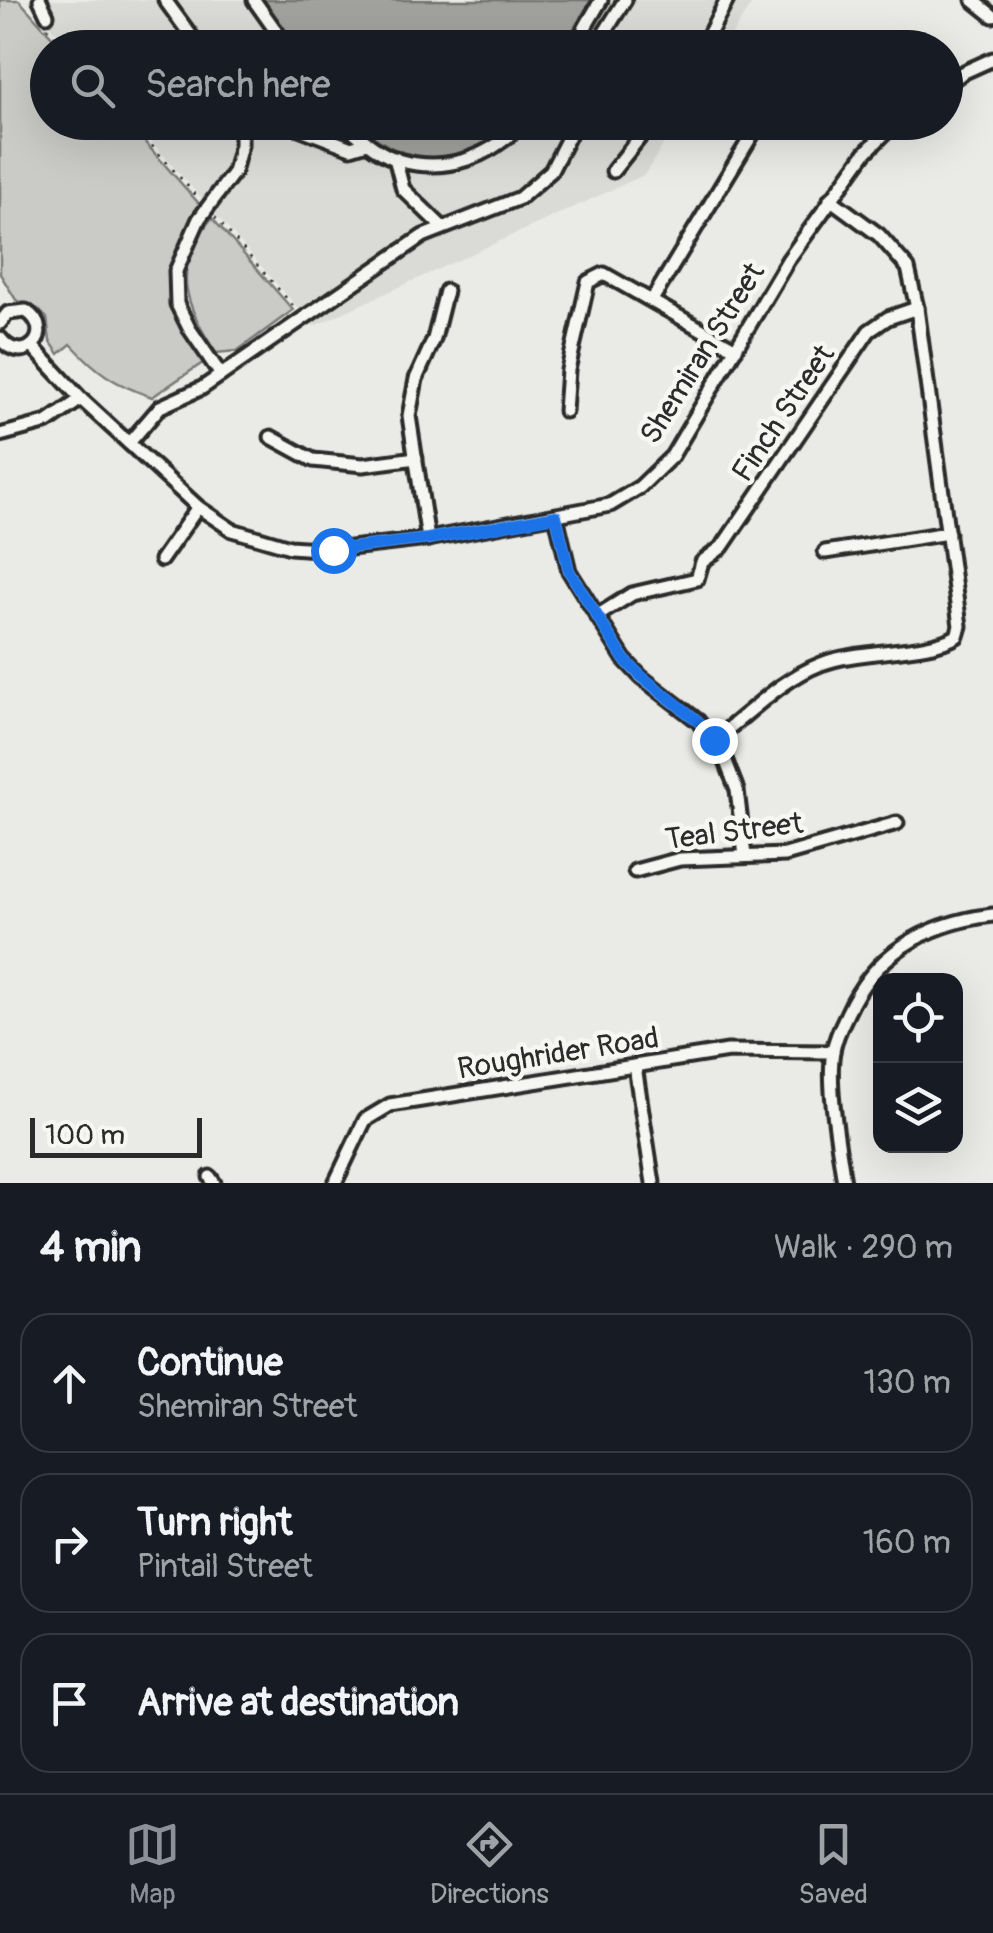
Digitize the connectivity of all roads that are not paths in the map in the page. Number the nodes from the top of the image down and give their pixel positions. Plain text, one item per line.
1 (40, 0) edge
2 (165, 0) edge
3 (254, 0) edge
4 (601, 0) edge
5 (625, 0) edge
6 (973, 0) edge
7 (721, 2) edge
8 (46, 15) dead end
9 (993, 16) edge
10 (187, 30) edge
11 (275, 30) edge
12 (584, 30) edge
13 (606, 30) edge
14 (709, 30) edge
15 (993, 59) edge
16 (963, 73) edge
17 (241, 140) edge
18 (330, 140) edge
19 (363, 140) edge
20 (506, 140) edge
21 (567, 140) edge
22 (638, 140) edge
23 (749, 140) edge
24 (877, 140) edge
25 (367, 143) junction
26 (395, 158) junction
27 (613, 171) dead end
28 (830, 198) junction
29 (441, 226) junction
30 (446, 291) dead end
31 (0, 299) edge
32 (652, 300) junction
33 (917, 308) junction
34 (4, 318) edge
35 (0, 338) edge
36 (32, 346) junction
37 (736, 349) junction
38 (221, 375) junction
39 (81, 399) junction
40 (565, 411) dead end
41 (0, 435) edge
42 (272, 437) dead end
43 (129, 444) junction
44 (416, 458) junction
45 (198, 507) junction
46 (556, 516) junction
47 (948, 533) junction
48 (428, 539) junction
49 (825, 552) dead end
50 (161, 560) dead end
51 (596, 616) junction
52 (714, 740) junction
53 (897, 823) dead end
54 (746, 856) junction
55 (635, 871) dead end
56 (993, 915) edge
57 (833, 1052) junction
58 (634, 1066) junction
59 (334, 1183) edge
60 (654, 1183) edge
61 (844, 1183) edge

1 - 8 street
2 - 10 street
3 - 11 street
4 - 12 street
5 - 13 street
6 - 9 street
7 - 14 street
15 - 16 street
17 - 38 street
18 - 25 street
19 - 25 street
20 - 26 street
21 - 29 street
22 - 27 street
23 - 32 street
24 - 28 street, Shemiran Street
25 - 26 street
26 - 29 street
28 - 33 street
28 - 37 street, Shemiran Street
29 - 38 street
30 - 44 street
31 - 34 street, Shemiran Street
32 - 37 street
32 - 40 street
33 - 47 street
33 - 51 street, Finch Street
34 - 36 street, Shemiran Street
35 - 36 street
36 - 39 street, Shemiran Street
37 - 46 street, Shemiran Street
38 - 43 street
39 - 41 street
39 - 43 street, Shemiran Street
42 - 44 street
43 - 45 street, Shemiran Street
44 - 48 street
45 - 48 street, Shemiran Street
45 - 50 street
46 - 48 street, Shemiran Street
46 - 51 street
47 - 49 street
47 - 52 street
51 - 52 street
52 - 54 street
53 - 54 street, Teal Street
54 - 55 street, Teal Street
56 - 57 street
57 - 58 street, Roughrider Road
57 - 61 street
58 - 59 street, Roughrider Road
58 - 60 street

